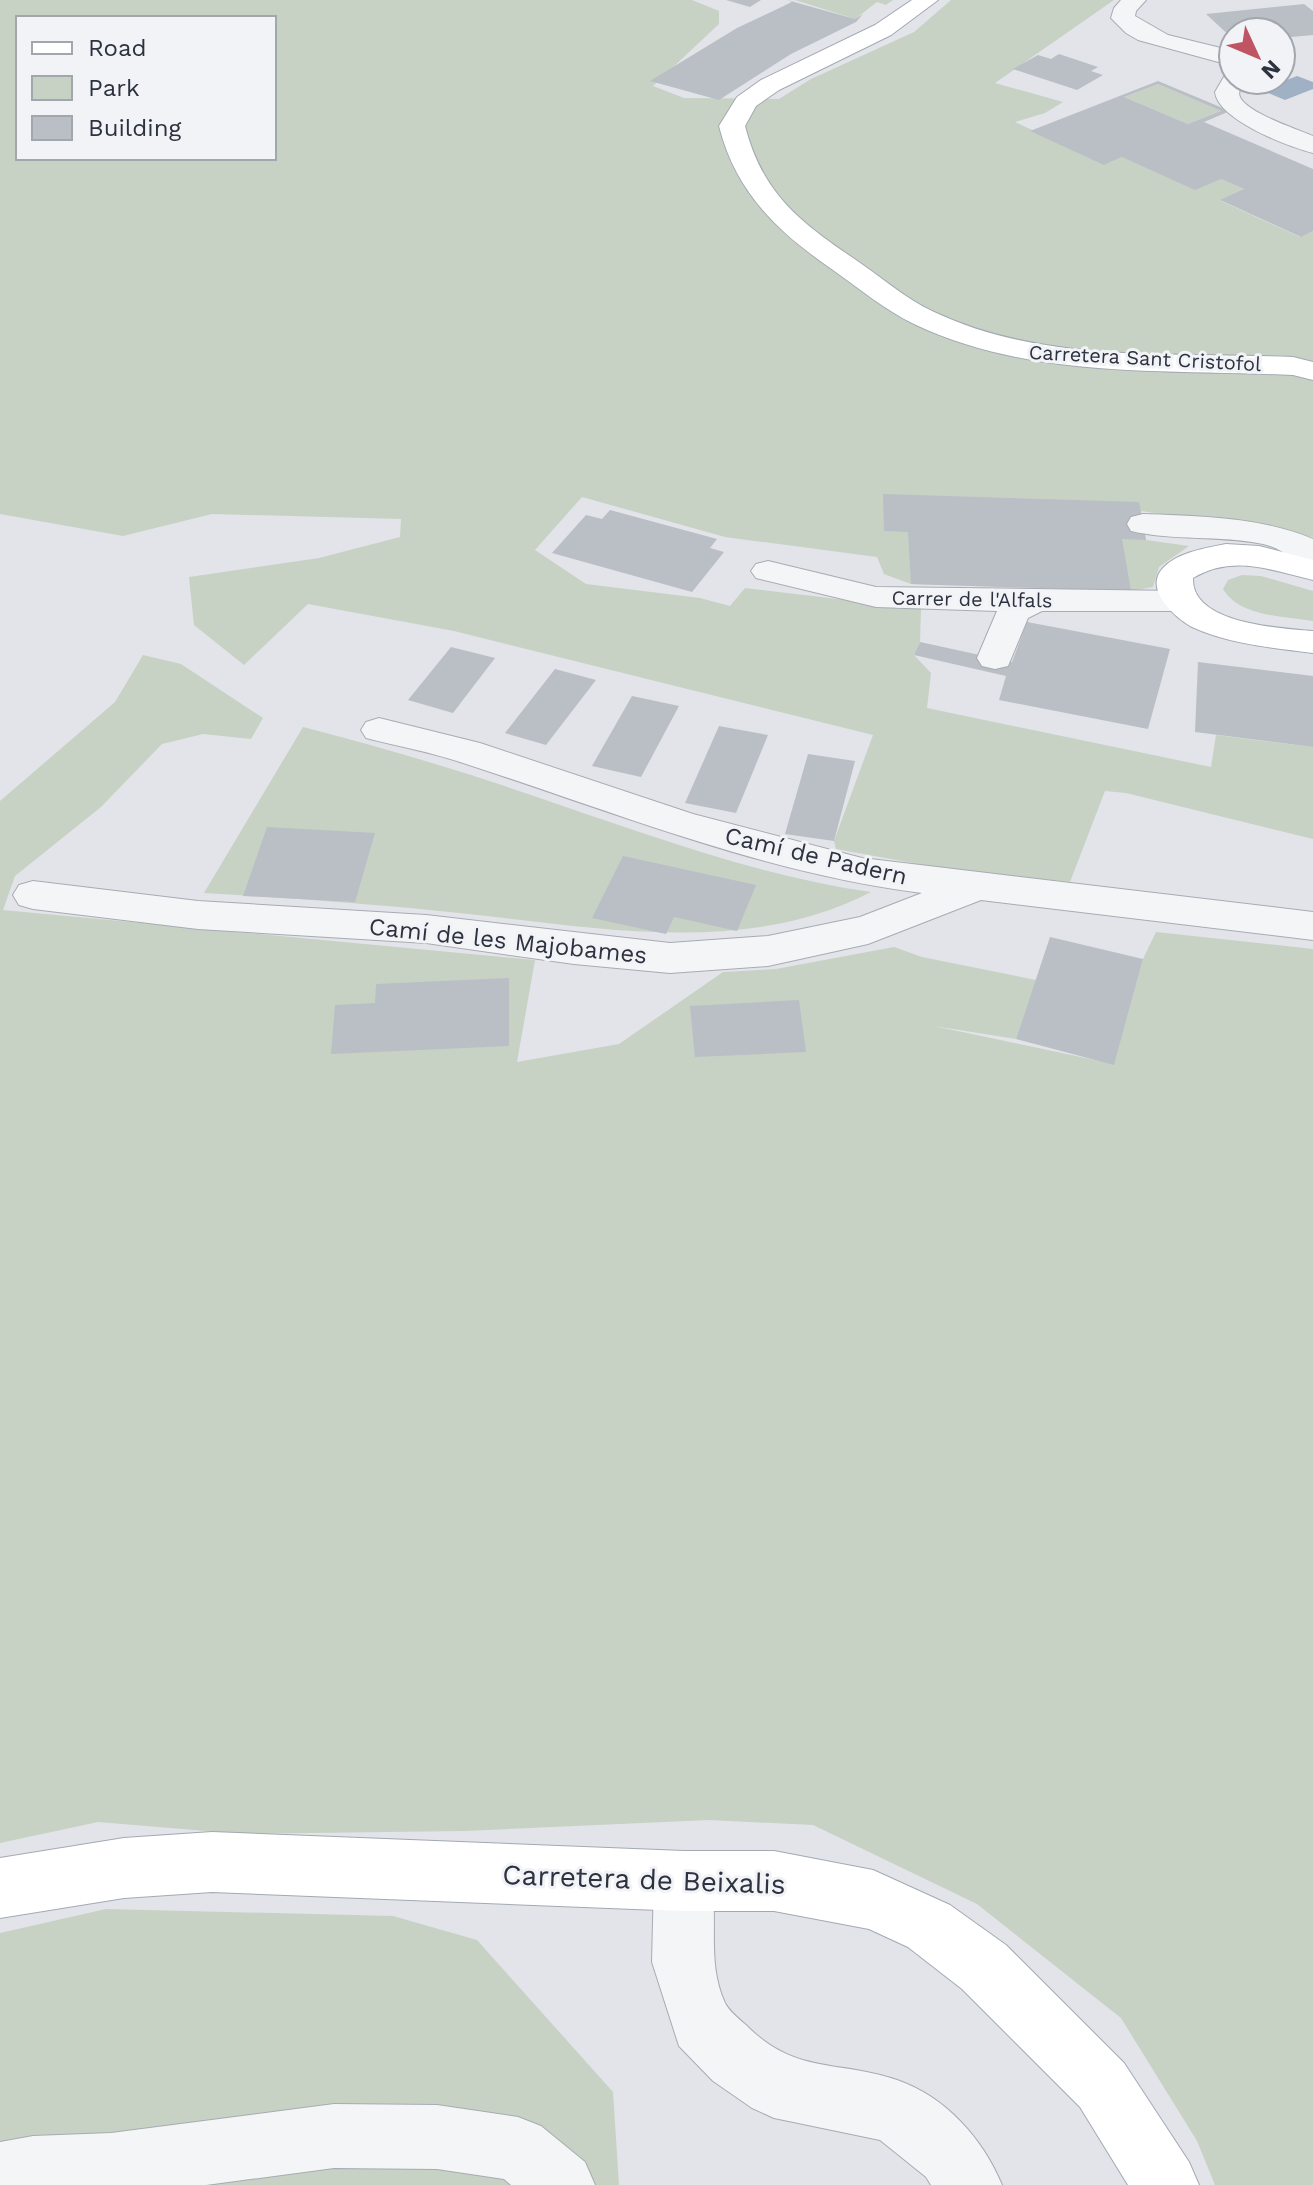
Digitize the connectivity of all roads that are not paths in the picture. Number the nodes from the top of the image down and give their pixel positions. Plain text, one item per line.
1 (927, 0) edge
2 (1135, 0) edge
3 (1217, 52) edge
4 (1228, 96) edge
5 (1313, 145) edge
6 (1313, 371) edge
7 (1143, 524) dead end
8 (1313, 557) edge
9 (1313, 570) edge
10 (768, 571) dead end
11 (1036, 600) junction
12 (1179, 601) junction
13 (1313, 642) edge
14 (995, 658) dead end
15 (379, 730) dead end
16 (974, 887) junction
17 (33, 895) dead end
18 (1313, 926) edge
19 (684, 1881) junction
20 (0, 1888) edge
21 (0, 2175) edge
22 (562, 2185) edge
23 (969, 2185) edge
24 (1166, 2185) edge

1 - 6 main road, Carretera Sant Cristofol
2 - 3 street
4 - 5 street
7 - 8 street
9 - 12 main road
10 - 11 street, Carrer de l'Alfals
11 - 12 street, Carrer de l'Alfals
11 - 14 street
12 - 13 main road
15 - 16 street, Camí de Padern
16 - 17 street, Camí de les Majobames
16 - 18 street, Camí de Padern
19 - 20 main road, Carretera de Beixalis
19 - 23 street
19 - 24 main road, Carretera de Beixalis
21 - 22 street

